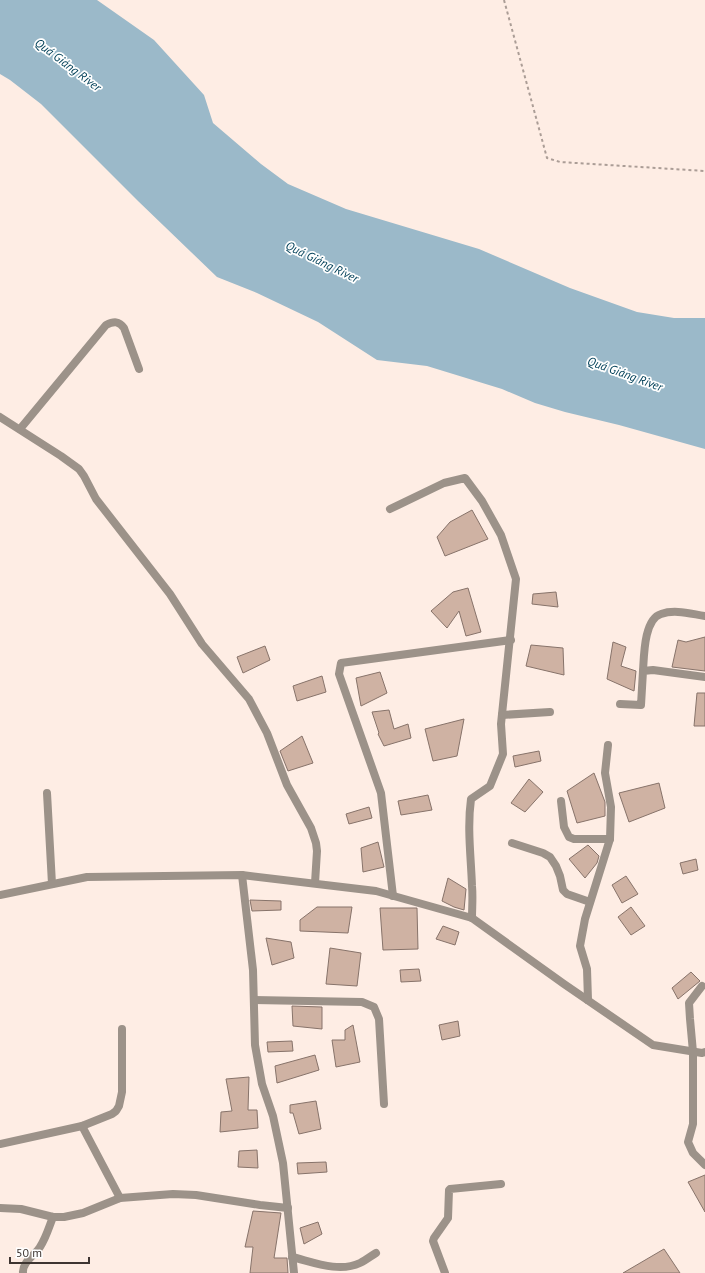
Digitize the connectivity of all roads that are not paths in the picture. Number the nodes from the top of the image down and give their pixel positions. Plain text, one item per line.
1 (139, 369) dead end
2 (0, 417) edge
3 (20, 428) junction
4 (390, 509) dead end
5 (705, 616) edge
6 (511, 640) junction
7 (643, 671) junction
8 (705, 677) edge
9 (620, 704) dead end
10 (550, 712) dead end
11 (502, 714) junction
12 (608, 744) dead end
13 (47, 793) dead end
14 (561, 801) dead end
15 (610, 839) junction
16 (512, 843) dead end
17 (242, 875) junction
18 (314, 883) junction
19 (52, 884) junction
20 (0, 895) edge
21 (393, 896) junction
22 (590, 902) junction
23 (472, 918) junction
24 (702, 986) dead end
25 (254, 1000) junction
26 (588, 1000) junction
27 (122, 1029) dead end
28 (693, 1052) junction
29 (705, 1052) edge
30 (384, 1104) dead end
31 (82, 1126) junction
32 (0, 1146) edge
33 (705, 1165) edge
34 (501, 1184) dead end
35 (120, 1198) junction
36 (0, 1208) edge
37 (288, 1208) junction
38 (53, 1217) junction
39 (376, 1253) dead end
40 (292, 1257) junction
41 (23, 1273) edge
42 (294, 1273) edge
43 (445, 1273) edge

1 - 3 street
2 - 3 street
3 - 18 street
4 - 6 street
5 - 7 street
6 - 11 street
6 - 21 street
7 - 8 street
7 - 9 street
10 - 11 street
11 - 23 street
12 - 15 street
13 - 19 street
14 - 15 street
15 - 22 street
16 - 22 street
17 - 18 street
17 - 19 street
17 - 25 street
18 - 21 street
19 - 20 street
21 - 23 street
22 - 26 street
23 - 26 street
24 - 28 street
25 - 30 street
25 - 37 street
26 - 28 street
27 - 31 street
28 - 29 street
28 - 33 street
31 - 32 street
31 - 35 street
34 - 43 street
35 - 37 street
35 - 38 street
36 - 38 street
37 - 40 street
38 - 41 street
39 - 40 street
40 - 42 street

